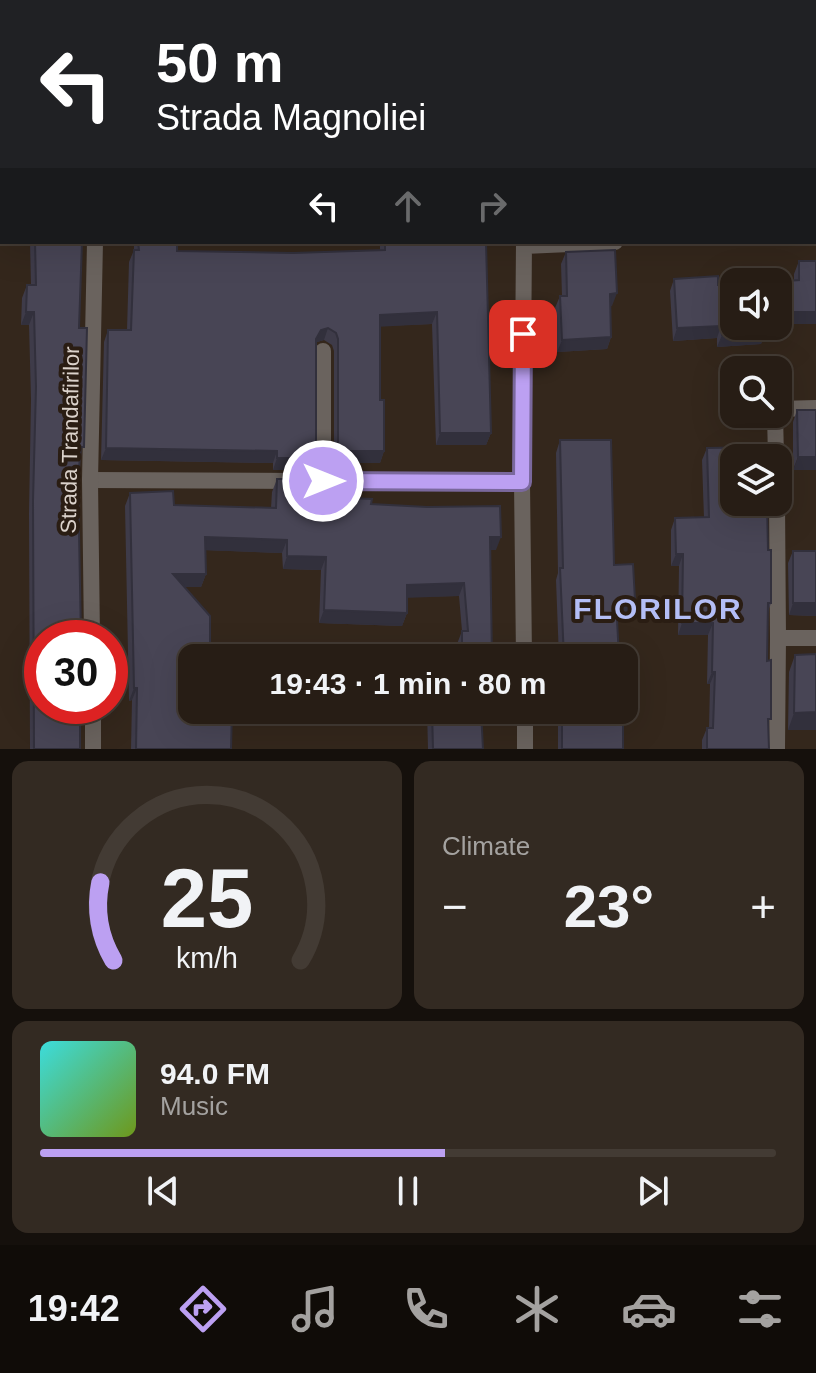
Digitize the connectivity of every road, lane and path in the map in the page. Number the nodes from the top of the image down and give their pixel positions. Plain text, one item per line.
1 (95, 244) edge
2 (524, 244) edge
3 (323, 351) dead end
4 (816, 408) edge
5 (792, 410) edge
6 (90, 480) junction
7 (323, 481) junction
8 (522, 482) junction
9 (777, 516) edge
10 (92, 620) edge
11 (778, 638) junction
12 (816, 638) edge
13 (524, 644) edge
14 (93, 724) edge
15 (525, 724) edge
16 (93, 749) edge
17 (525, 749) edge
18 (777, 749) edge

1 - 6 street, Strada Trandafirilor
2 - 8 street
3 - 7 street
4 - 5 street
6 - 7 street
6 - 10 street, Strada Trandafirilor
7 - 8 street
8 - 13 street
9 - 11 street
11 - 12 street
11 - 18 street
14 - 16 street
15 - 17 street

